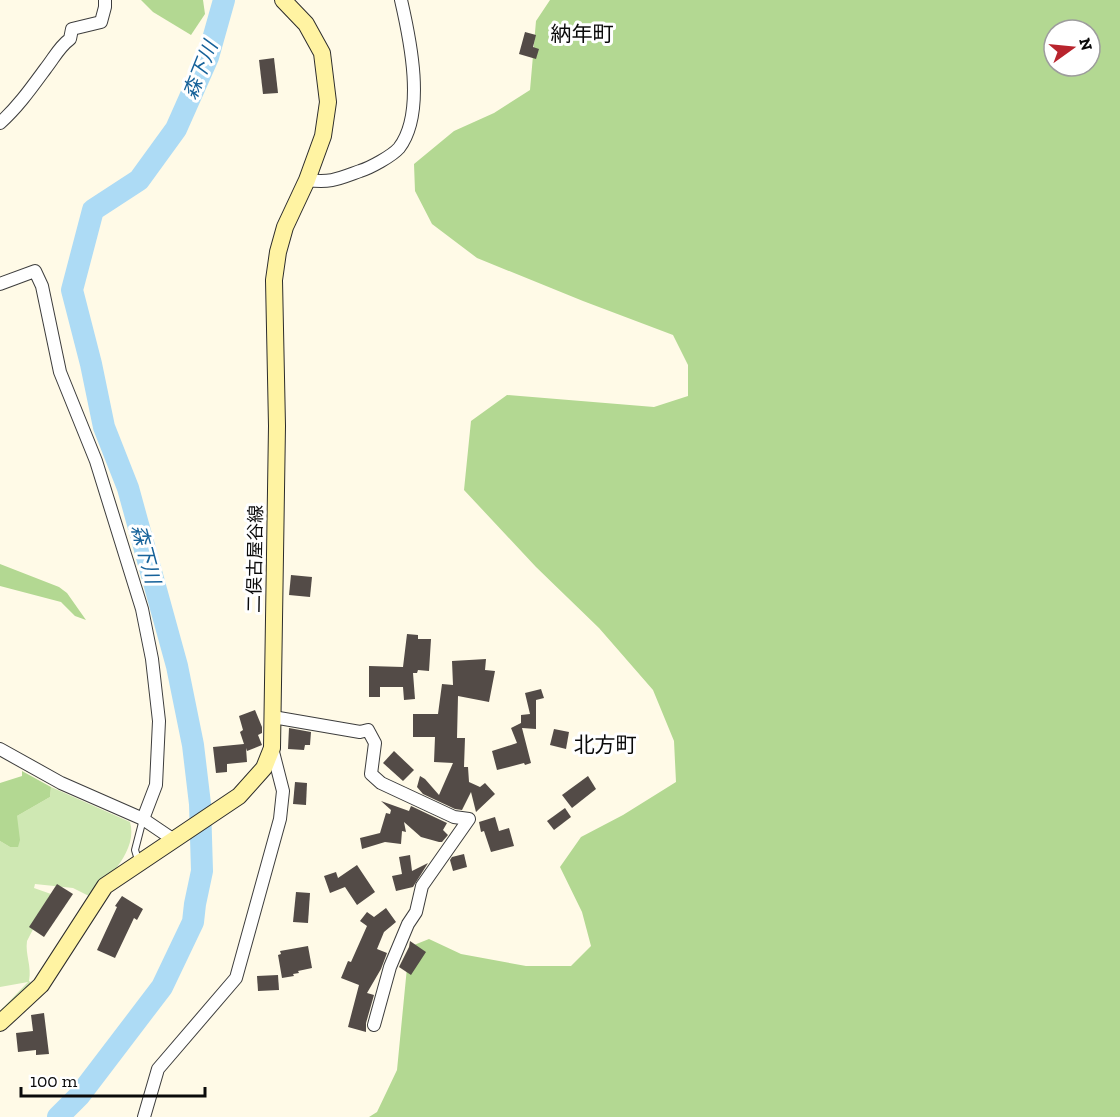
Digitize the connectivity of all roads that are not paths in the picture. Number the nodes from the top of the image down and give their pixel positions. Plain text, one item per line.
1 (105, 0) edge
2 (283, 0) edge
3 (401, 0) edge
4 (0, 123) edge
5 (307, 180) junction
6 (0, 284) edge
7 (273, 717) junction
8 (272, 748) junction
9 (0, 749) edge
10 (143, 819) junction
11 (174, 840) junction
12 (139, 864) junction
13 (0, 1023) edge
14 (374, 1025) dead end
15 (144, 1117) edge

1 - 4 street
2 - 5 main road, 二俣古屋谷線
3 - 5 street
5 - 7 main road, 二俣古屋谷線
6 - 10 street
7 - 8 main road, 二俣古屋谷線
7 - 14 street
8 - 11 main road, 二俣古屋谷線
8 - 15 street
9 - 10 street
10 - 11 street
10 - 12 lane
11 - 12 main road, 二俣古屋谷線
12 - 13 main road, 二俣古屋谷線

